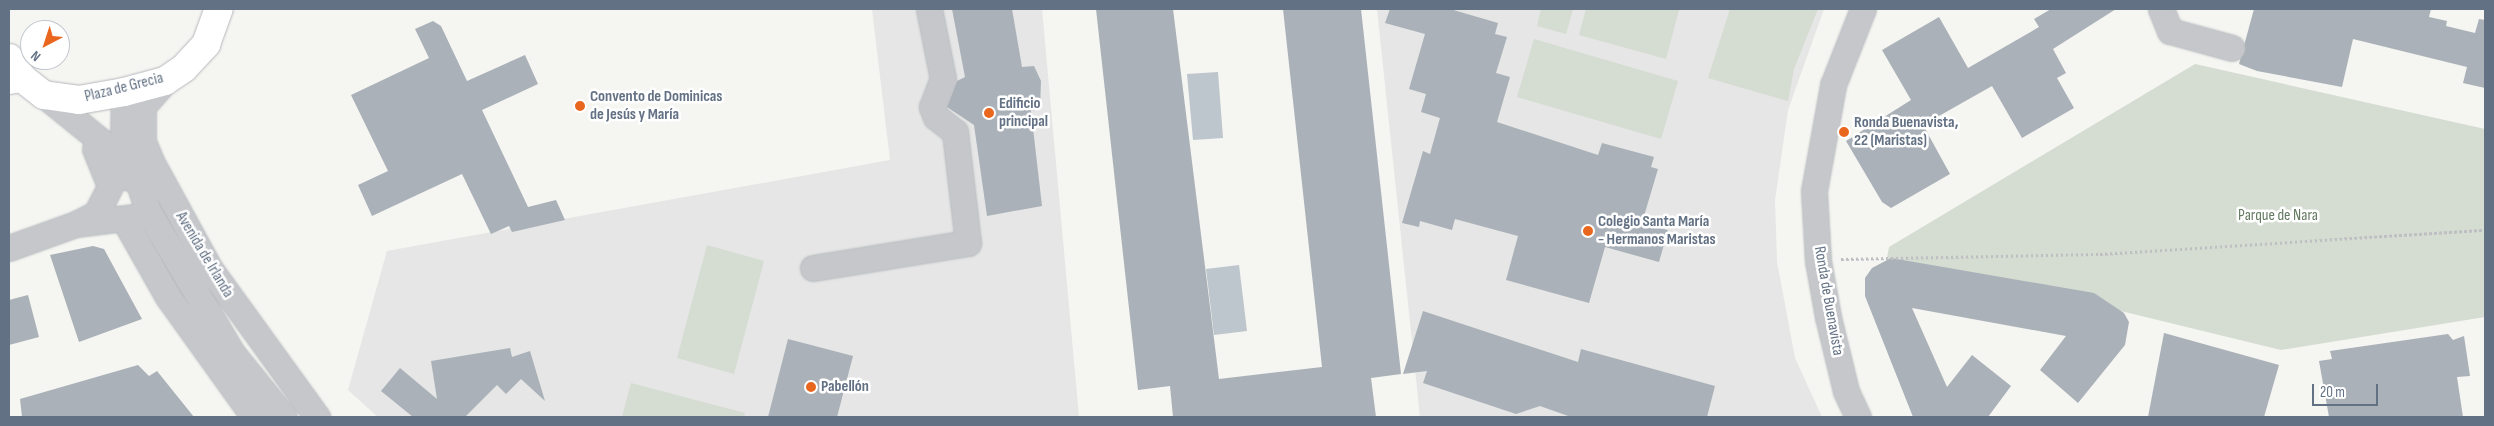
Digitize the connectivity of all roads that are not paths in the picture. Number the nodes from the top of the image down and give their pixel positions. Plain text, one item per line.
1 (929, 9) edge
2 (1863, 9) edge
3 (2161, 9) edge
4 (227, 11) edge
5 (2232, 48) dead end
6 (13, 72) edge
7 (165, 80) junction
8 (124, 92) junction
9 (44, 95) junction
10 (82, 125) junction
11 (137, 188) junction
12 (148, 213) junction
13 (125, 221) junction
14 (76, 224) junction
15 (9, 248) edge
16 (172, 257) junction
17 (813, 268) dead end
18 (176, 307) junction
19 (254, 417) edge
20 (284, 417) edge
21 (318, 417) edge
22 (1858, 417) edge

1 - 17 street
2 - 22 street, Ronda de Buenavista
3 - 5 street
4 - 7 main road, Plaza de Grecia
6 - 9 main road, Plaza de Grecia
7 - 8 main road, Plaza de Grecia
7 - 21 street, Avenida de Irlanda
8 - 9 main road, Plaza de Grecia
8 - 11 street, Avenida de Irlanda
9 - 10 street, Avenida de Irlanda
10 - 11 street, Avenida de Irlanda
10 - 14 street, Avenida de Irlanda
11 - 12 street, Avenida de Irlanda
12 - 13 street, Avenida de Irlanda
12 - 16 street, Avenida de Irlanda
13 - 14 street, Avenida de Irlanda
13 - 18 street
14 - 15 street
16 - 18 street, Avenida de Irlanda
16 - 20 street, Avenida de Irlanda
18 - 19 street

